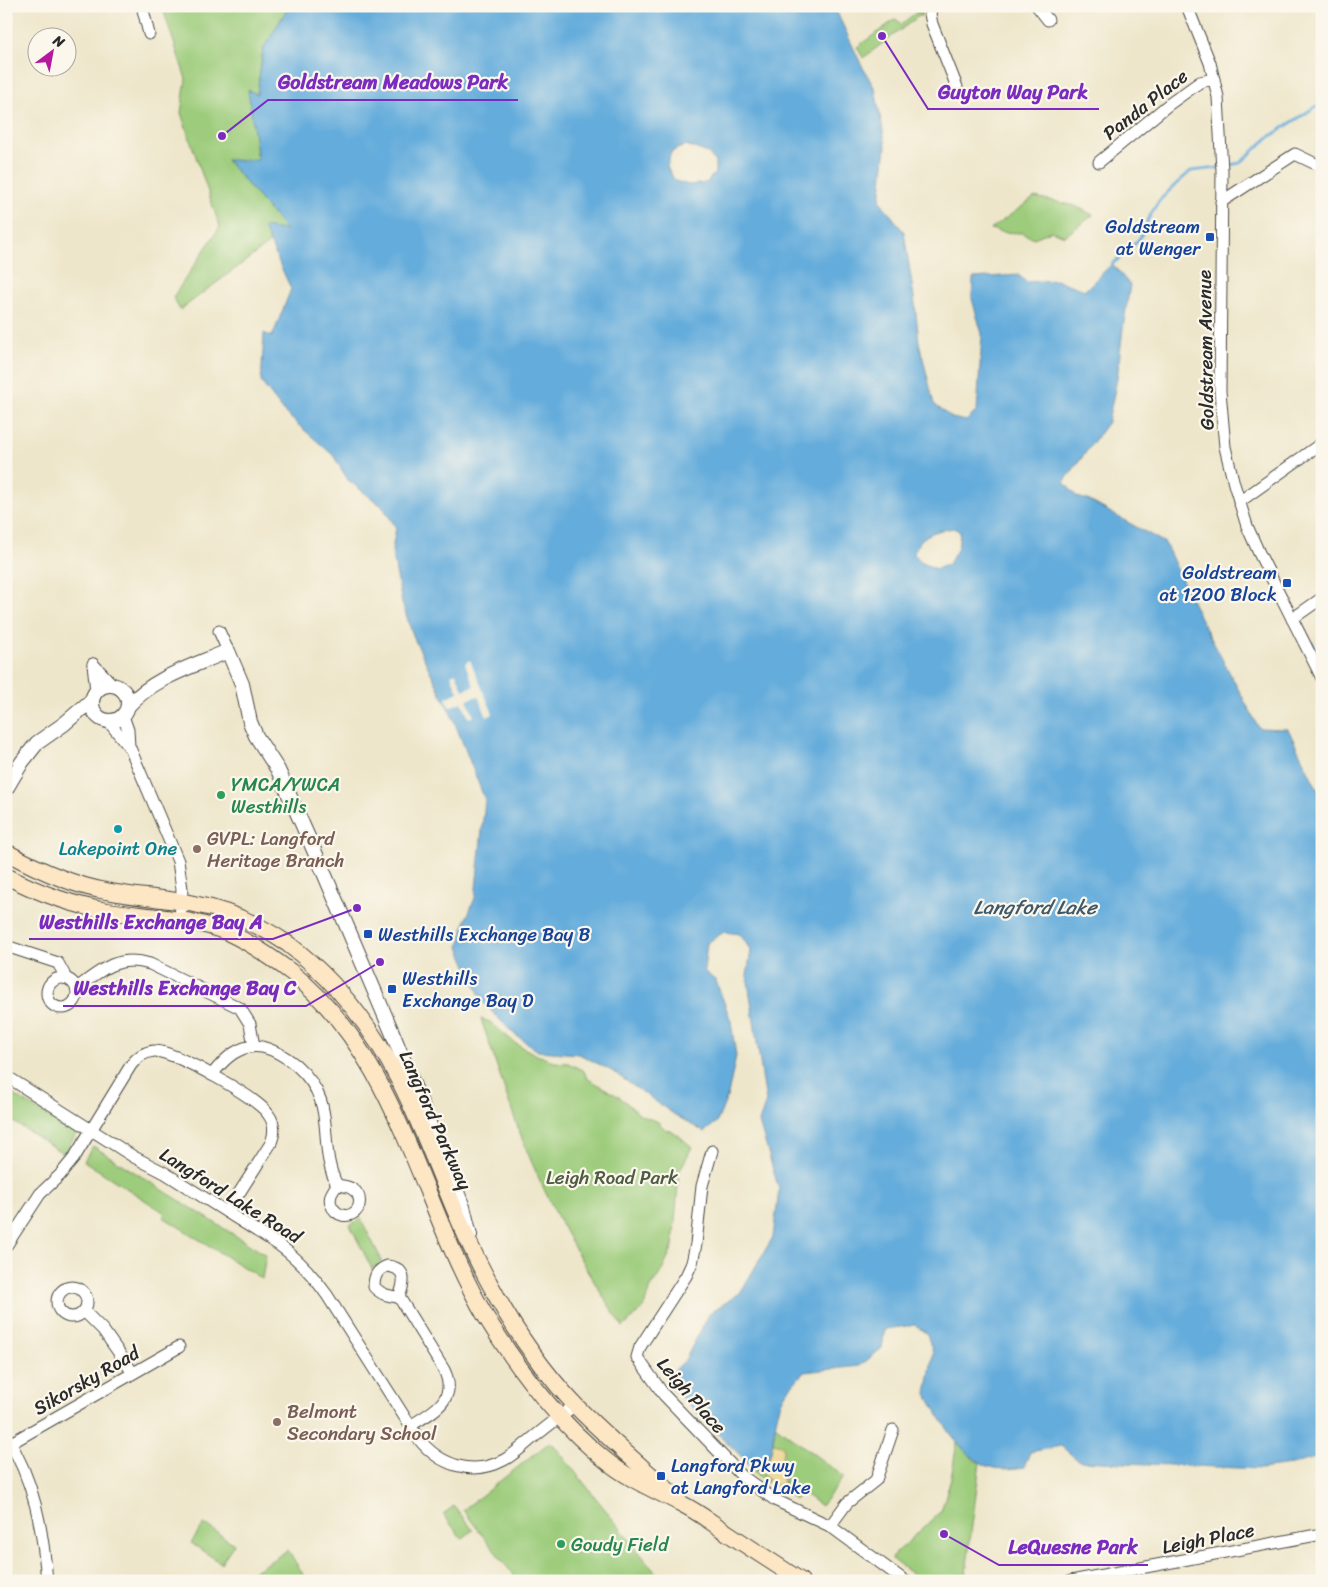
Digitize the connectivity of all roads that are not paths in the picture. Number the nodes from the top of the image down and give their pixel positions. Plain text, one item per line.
1 (142, 6) edge
2 (932, 6) edge
3 (1037, 6) edge
4 (1187, 6) edge
5 (1048, 20) dead end
6 (150, 34) dead end
7 (1214, 79) junction
8 (957, 87) dead end
9 (1099, 162) dead end
10 (1322, 168) edge
11 (1222, 202) junction
12 (1322, 443) edge
13 (1239, 502) junction
14 (1322, 598) edge
15 (1292, 618) junction
16 (220, 631) dead end
17 (228, 651) junction
18 (1322, 678) edge
19 (163, 679) junction
20 (116, 686) junction
21 (94, 696) junction
22 (126, 711) junction
23 (103, 719) junction
24 (64, 724) junction
25 (130, 748) junction
26 (6, 789) edge
27 (6, 852) edge
28 (6, 876) edge
29 (182, 902) junction
30 (180, 920) junction
31 (6, 946) edge
32 (64, 978) junction
33 (77, 988) junction
34 (254, 1046) junction
35 (212, 1075) junction
36 (6, 1076) edge
37 (91, 1130) junction
38 (712, 1152) dead end
39 (337, 1185) dead end
40 (227, 1212) junction
41 (6, 1246) edge
42 (473, 1250) junction
43 (399, 1297) dead end
44 (84, 1311) dead end
45 (179, 1347) dead end
46 (133, 1374) junction
47 (574, 1405) junction
48 (559, 1417) junction
49 (410, 1426) junction
50 (893, 1430) dead end
51 (9, 1439) edge
52 (684, 1505) junction
53 (830, 1526) junction
54 (1322, 1534) edge
55 (47, 1581) edge
56 (801, 1581) edge
57 (905, 1581) edge
58 (1071, 1581) edge

1 - 6 street
2 - 8 street
3 - 5 street
4 - 7 street, Goldstream Avenue
7 - 9 street, Panda Place
7 - 11 street, Goldstream Avenue
10 - 11 street
11 - 13 street, Goldstream Avenue
12 - 13 street
13 - 15 street, Goldstream Avenue
14 - 15 street
15 - 18 street, Goldstream Avenue
16 - 17 street
17 - 19 street
17 - 42 street
19 - 20 street
19 - 22 street
20 - 21 street
20 - 21 street
20 - 22 street
21 - 23 street
21 - 24 street
22 - 23 street
22 - 25 street
23 - 24 street
23 - 25 street
24 - 26 street
25 - 29 street
27 - 29 main road, Langford Parkway
28 - 30 main road, Langford Parkway
29 - 30 street
29 - 42 main road, Langford Parkway
30 - 48 main road, Langford Parkway
31 - 32 street
32 - 33 street
32 - 33 street
33 - 34 street
34 - 35 street
34 - 39 street
35 - 37 street
35 - 40 street
36 - 37 street, Langford Lake Road
37 - 40 street, Langford Lake Road
37 - 41 street
38 - 53 street, Leigh Place
40 - 49 street, Langford Lake Road
42 - 47 main road, Langford Parkway
43 - 49 street
44 - 46 street
45 - 46 street, Sikorsky Road
46 - 51 street, Sikorsky Road
47 - 48 street, Langford Lake Road
47 - 52 main road, Langford Parkway
48 - 49 street, Langford Lake Road
48 - 52 main road, Langford Parkway
50 - 53 street
51 - 55 street
52 - 56 main road, Langford Parkway
53 - 57 street, Leigh Place
54 - 58 street, Leigh Place

